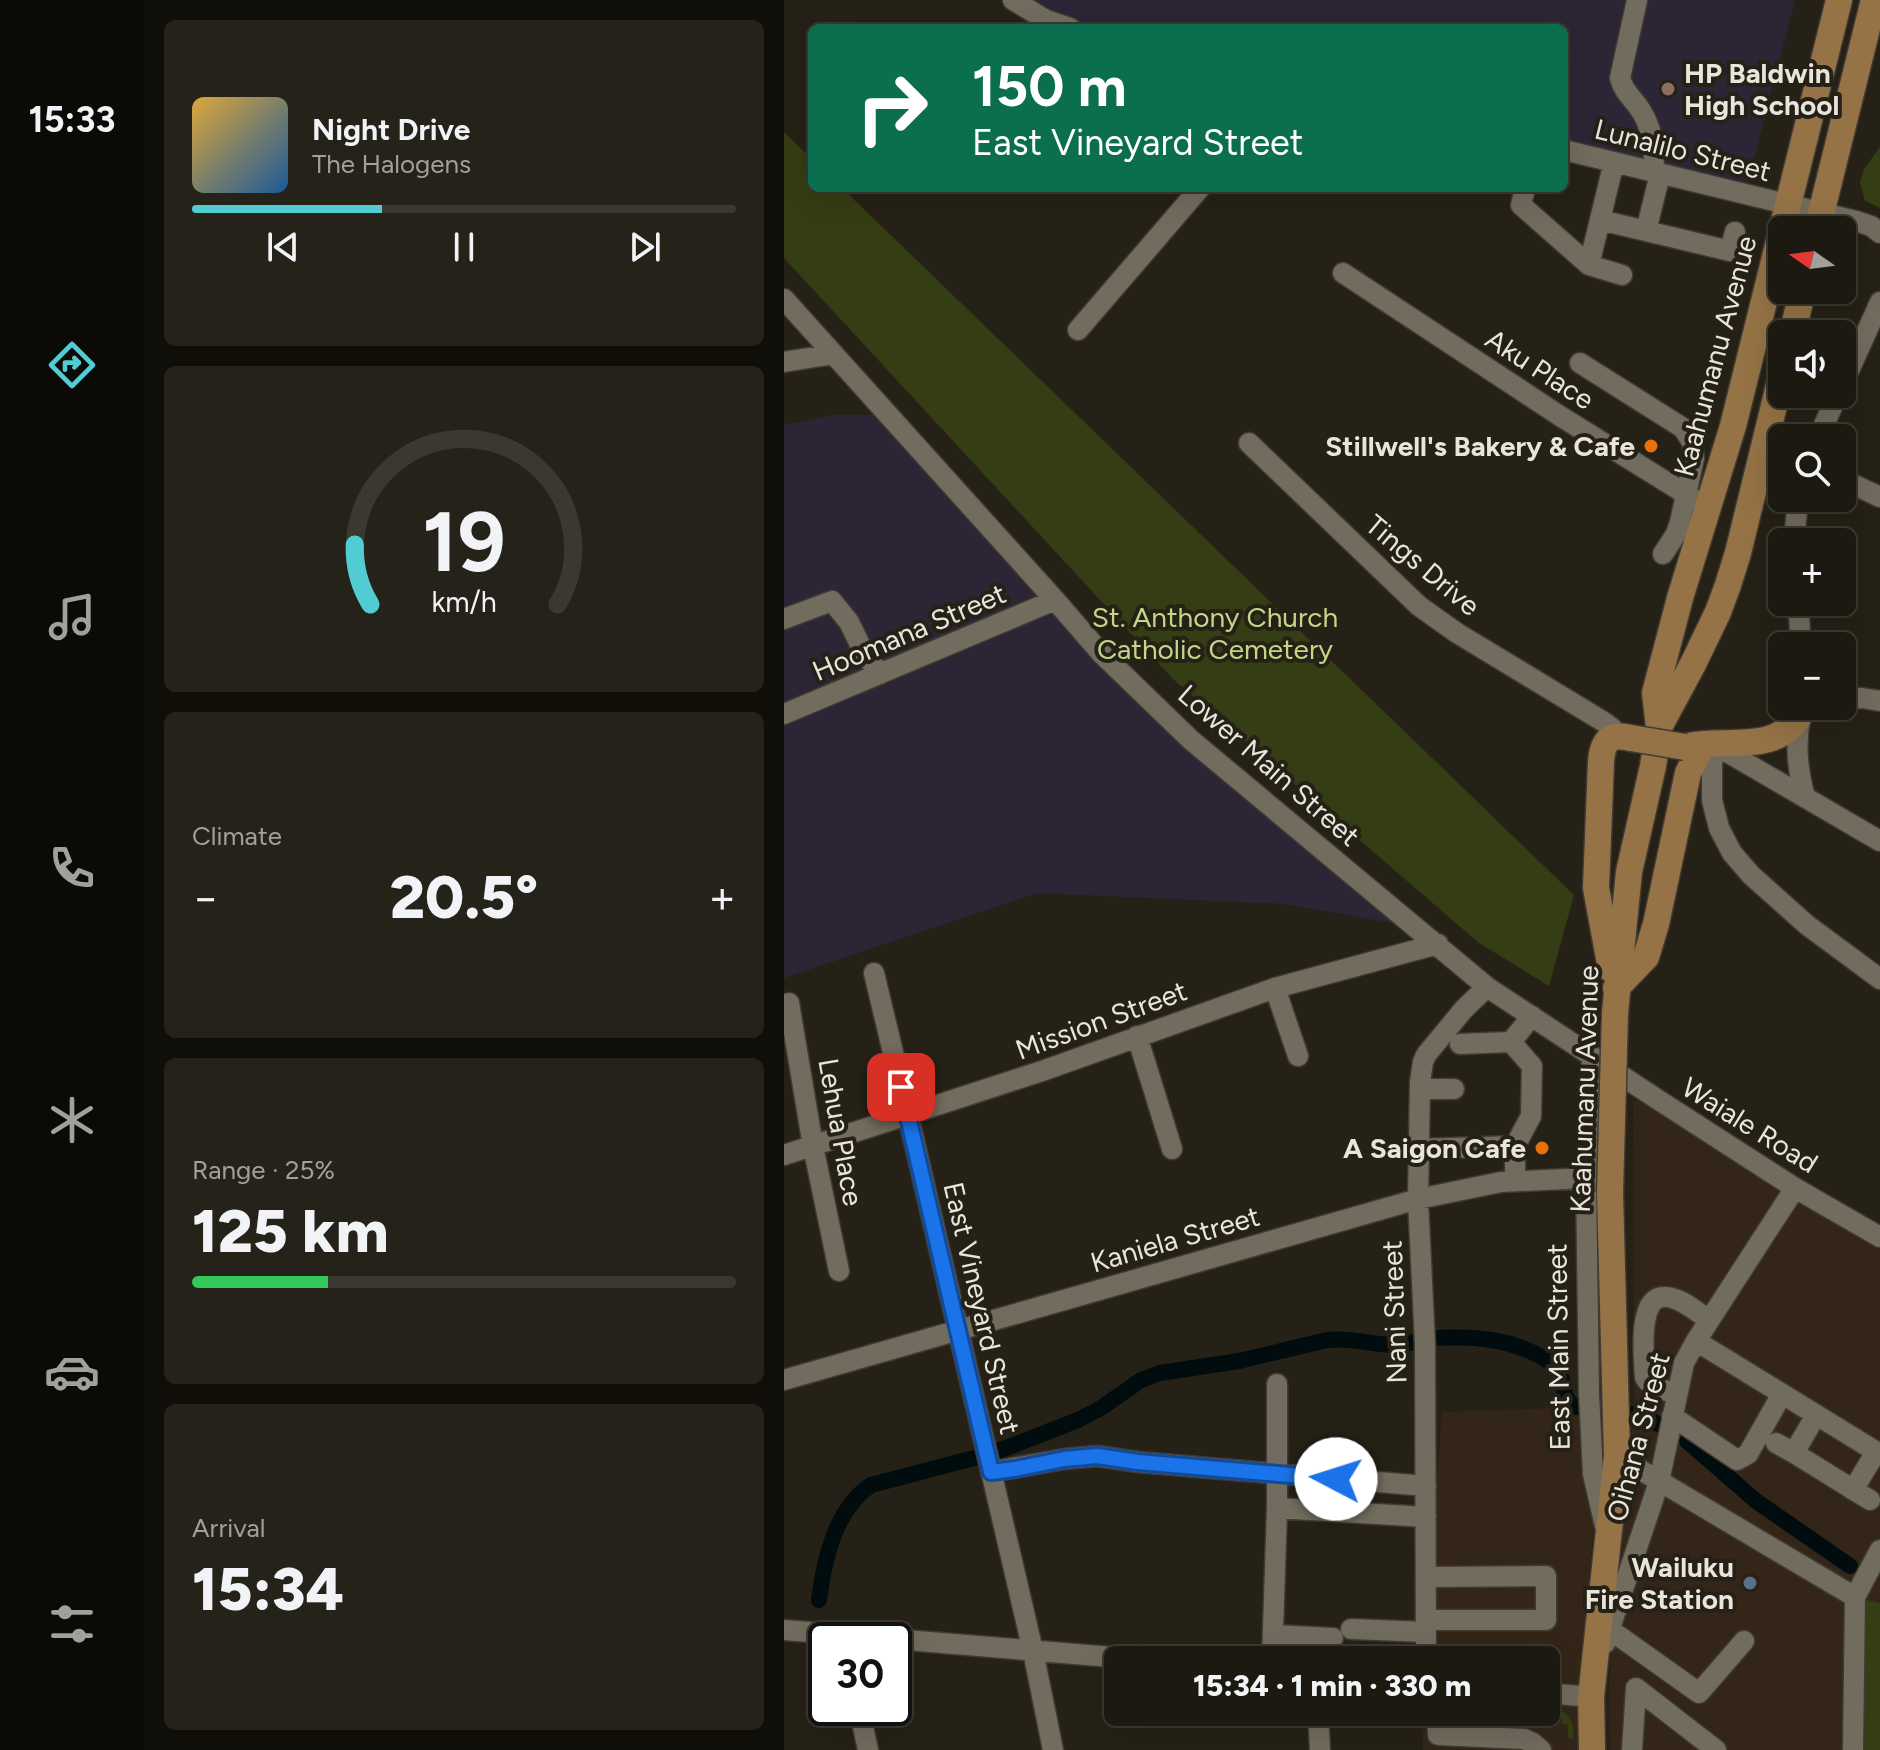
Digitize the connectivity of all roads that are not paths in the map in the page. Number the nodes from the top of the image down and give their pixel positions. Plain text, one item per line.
1 (1013, 0) edge
2 (1637, 0) edge
3 (1839, 0) edge
4 (1874, 0) edge
5 (1058, 24) edge
6 (1568, 151) edge
7 (1614, 162) junction
8 (1657, 173) junction
9 (1197, 192) edge
10 (1523, 196) edge
11 (1788, 204) junction
12 (1810, 216) edge
13 (1820, 216) edge
14 (1600, 220) junction
15 (1856, 225) edge
16 (1646, 231) junction
17 (1735, 232) dead end
18 (1880, 233) edge
19 (1589, 265) junction
20 (1343, 273) dead end
21 (1622, 275) dead end
22 (784, 299) edge
23 (1880, 302) edge
24 (1078, 330) dead end
25 (834, 354) junction
26 (1856, 355) edge
27 (784, 362) edge
28 (1580, 363) dead end
29 (1773, 408) edge
30 (1733, 426) junction
31 (1249, 443) dead end
32 (1693, 446) junction
33 (1755, 482) junction
34 (1856, 486) edge
35 (1880, 497) edge
36 (1698, 498) junction
37 (1738, 553) junction
38 (1663, 554) dead end
39 (1055, 600) junction
40 (784, 619) edge
41 (880, 674) junction
42 (1856, 698) edge
43 (1880, 701) edge
44 (784, 714) edge
45 (1796, 720) edge
46 (1801, 720) edge
47 (1659, 727) junction
48 (1624, 736) junction
49 (1701, 745) junction
50 (1805, 797) junction
51 (1880, 841) edge
52 (1438, 944) junction
53 (874, 973) dead end
54 (1880, 979) edge
55 (1487, 987) junction
56 (1275, 988) junction
57 (1616, 1001) junction
58 (789, 1003) dead end
59 (1532, 1016) junction
60 (1137, 1036) junction
61 (1511, 1042) junction
62 (1460, 1044) dead end
63 (1298, 1056) dead end
64 (1592, 1056) junction
65 (1420, 1089) junction
66 (1454, 1089) dead end
67 (908, 1115) junction
68 (813, 1146) junction
69 (1515, 1146) junction
70 (1172, 1149) dead end
71 (1419, 1149) junction
72 (784, 1155) edge
73 (1586, 1178) junction
74 (1515, 1181) junction
75 (1795, 1188) junction
76 (1418, 1199) junction
77 (1880, 1237) edge
78 (839, 1271) dead end
79 (1709, 1320) junction
80 (958, 1329) junction
81 (1696, 1341) junction
82 (784, 1380) edge
83 (1277, 1384) dead end
84 (1677, 1394) junction
85 (1782, 1394) junction
86 (1816, 1415) junction
87 (1672, 1416) junction
88 (1878, 1453) edge
89 (1617, 1456) junction
90 (991, 1472) junction
91 (1276, 1474) junction
92 (1659, 1482) junction
93 (1426, 1486) junction
94 (1277, 1508) junction
95 (1426, 1517) junction
96 (1608, 1540) junction
97 (1880, 1550) edge
98 (1426, 1577) junction
99 (1855, 1597) junction
100 (1426, 1626) junction
101 (1609, 1629) junction
102 (784, 1630) edge
103 (808, 1632) edge
104 (1273, 1635) junction
105 (1744, 1641) dead end
106 (912, 1642) edge
107 (1273, 1646) edge
108 (1426, 1646) edge
109 (1033, 1651) junction
110 (1104, 1657) edge
111 (1592, 1687) junction
112 (1560, 1691) edge
113 (863, 1726) edge
114 (1319, 1726) edge
115 (1438, 1726) edge
116 (868, 1750) edge
117 (1053, 1750) edge
118 (1320, 1750) edge
119 (1541, 1750) edge
120 (1592, 1750) edge
121 (1632, 1750) edge
122 (1716, 1750) edge
123 (1853, 1750) edge

1 - 5 street
2 - 8 street
3 - 11 main road, Kaahumanu Avenue
4 - 13 main road
6 - 7 street, Lunalilo Street
7 - 8 street, Lunalilo Street
7 - 14 street
8 - 11 street, Lunalilo Street
8 - 16 street
9 - 24 street
10 - 19 street
11 - 12 street, Lunalilo Street
11 - 30 main road, Kaahumanu Avenue
14 - 16 street
14 - 19 street
15 - 18 street, Lunalilo Street
16 - 17 street
19 - 21 street
20 - 36 street, Aku Place
22 - 25 street, Lower Main Street
23 - 26 street
25 - 27 street
25 - 39 street, Lower Main Street
28 - 32 street
29 - 33 main road, Kaahumanu Avenue
30 - 32 street
30 - 36 main road, Kaahumanu Avenue
31 - 48 street, Tings Drive
32 - 36 street
33 - 36 main road
33 - 37 main road, Kaahumanu Avenue
34 - 35 street
36 - 37 main road
36 - 38 street
36 - 47 main road, Kaahumanu Avenue
37 - 47 main road, Kaahumanu Avenue
39 - 41 street, Hoomana Street
39 - 52 street, Lower Main Street
40 - 41 street
41 - 44 street, Hoomana Street
42 - 43 street
45 - 49 main road
46 - 50 street
47 - 57 main road, Kaahumanu Avenue
48 - 49 main road, bridge
48 - 57 main road
49 - 50 street
49 - 54 street
49 - 57 main road
50 - 51 street
52 - 55 street, Lower Main Street
52 - 56 street, Mission Street
53 - 67 street, East Vineyard Street
55 - 59 street, Lower Main Street
55 - 65 street, Nani Street
56 - 60 street, Mission Street
56 - 63 street
57 - 89 main road, Kaahumanu Avenue, bridge
58 - 68 street, Lehua Place
59 - 61 street
59 - 64 street, Lower Main Street
60 - 67 street, Mission Street
60 - 70 street
61 - 62 street
61 - 69 street
64 - 73 street, East Main Street
64 - 75 street, Waiale Road
65 - 66 street
65 - 71 street, Nani Street
67 - 68 street, Mission Street
67 - 80 street, East Vineyard Street
68 - 72 street, Mission Street
68 - 78 street, Lehua Place
69 - 71 street
69 - 74 street
71 - 76 street, Nani Street
73 - 74 street, Kaniela Street
73 - 96 street, East Main Street
74 - 76 street, Kaniela Street
75 - 77 street, Waiale Road
75 - 79 street, Oihana Street
76 - 80 street, Kaniela Street
76 - 93 street, Nani Street
79 - 81 street, Oihana Street
79 - 84 street
80 - 82 street, Kaniela Street
80 - 90 street, East Vineyard Street
81 - 84 street, Oihana Street
81 - 85 street
83 - 91 street
84 - 87 street, Oihana Street
85 - 86 street
85 - 87 street
86 - 88 street
86 - 88 street
87 - 92 street, Oihana Street
89 - 92 street
89 - 96 main road, East Main Street
90 - 91 street
90 - 109 street, East Vineyard Street
91 - 93 street
91 - 94 street
92 - 99 street
92 - 101 street, Oihana Street
93 - 95 street, Nani Street
94 - 95 street
94 - 104 street
95 - 98 street, Nani Street
96 - 111 main road, East Main Street
97 - 99 street
98 - 100 street, Nani Street
98 - 100 street
99 - 123 street
100 - 104 street
100 - 108 street, Nani Street
101 - 105 street
101 - 111 street, Oihana Street
102 - 103 street
104 - 107 street
106 - 109 street
109 - 110 street
109 - 117 street, East Vineyard Street
111 - 112 street
111 - 120 main road, East Main Street
113 - 116 street
114 - 118 street
115 - 119 street
121 - 122 street

